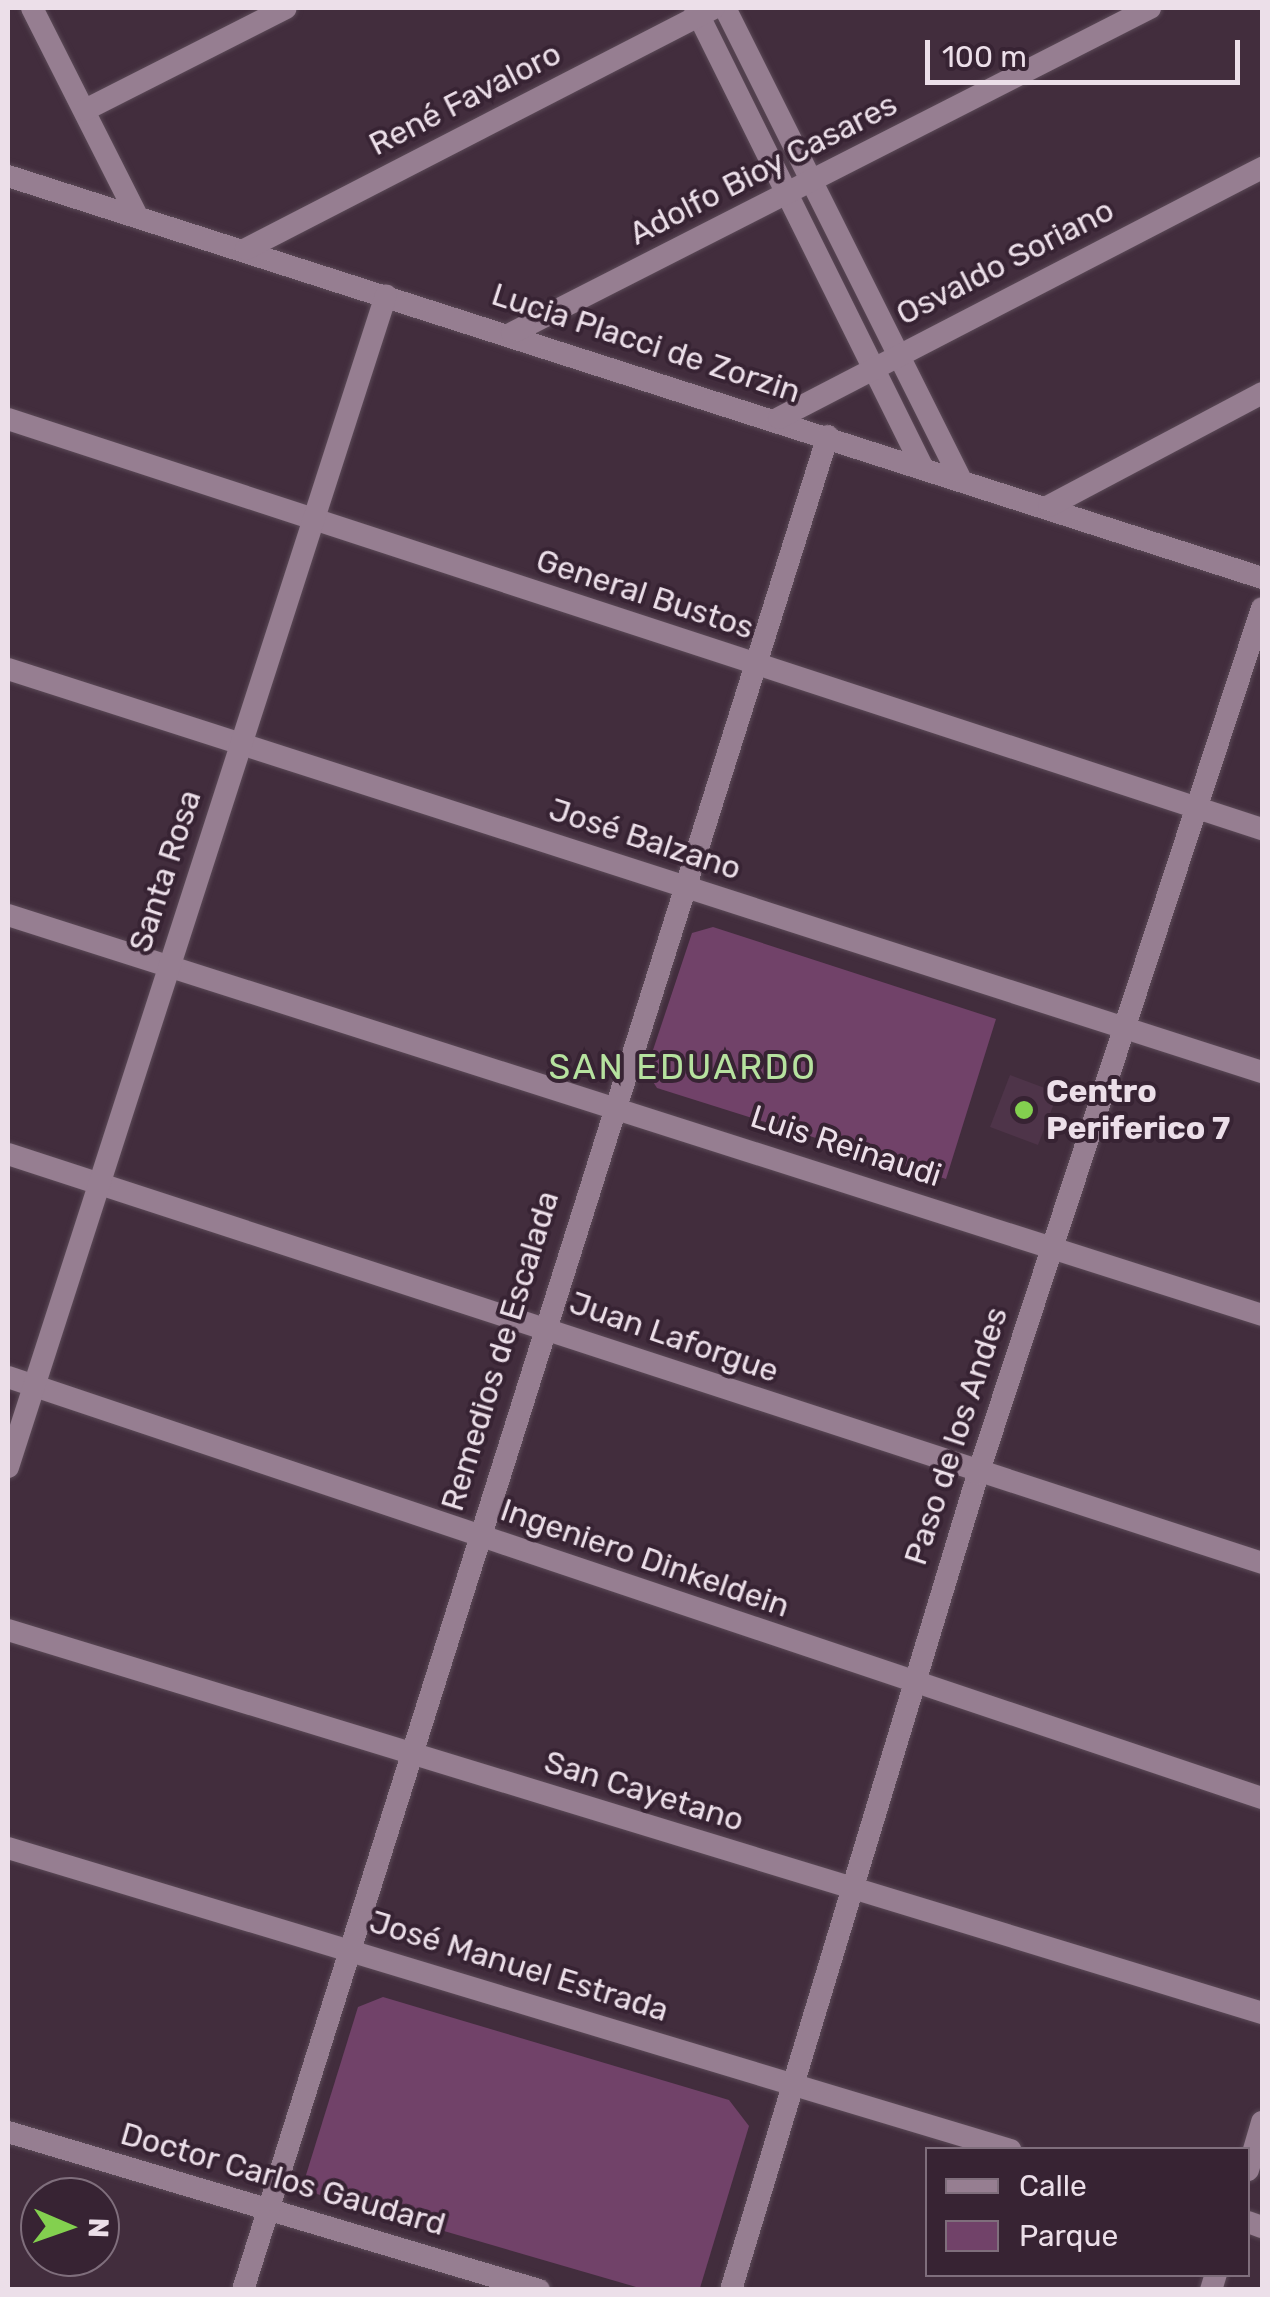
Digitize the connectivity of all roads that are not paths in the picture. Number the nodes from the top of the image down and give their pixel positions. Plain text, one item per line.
1 (32, 8) edge
2 (286, 8) edge
3 (725, 8) edge
4 (1150, 8) edge
5 (703, 10) edge
6 (85, 110) junction
7 (1262, 168) edge
8 (8, 176) edge
9 (815, 179) junction
10 (790, 192) junction
11 (137, 216) junction
12 (246, 249) junction
13 (386, 295) junction
14 (512, 333) junction
15 (902, 352) junction
16 (874, 366) junction
17 (1262, 393) edge
18 (779, 418) junction
19 (8, 419) edge
20 (828, 436) junction
21 (922, 466) junction
22 (960, 478) junction
23 (1049, 506) junction
24 (313, 519) junction
25 (1262, 578) edge
26 (1262, 608) edge
27 (752, 664) junction
28 (8, 669) edge
29 (240, 744) junction
30 (1192, 806) junction
31 (1262, 829) edge
32 (682, 885) junction
33 (8, 915) edge
34 (168, 965) junction
35 (1124, 1028) junction
36 (1262, 1072) edge
37 (610, 1104) junction
38 (8, 1154) edge
39 (97, 1184) junction
40 (1050, 1247) junction
41 (1262, 1315) edge
42 (541, 1326) junction
43 (8, 1377) edge
44 (32, 1386) junction
45 (8, 1467) edge
46 (978, 1474) junction
47 (477, 1535) junction
48 (1262, 1563) edge
49 (8, 1630) edge
50 (912, 1684) junction
51 (406, 1751) junction
52 (1262, 1798) edge
53 (8, 1848) edge
54 (852, 1891) junction
55 (346, 1948) junction
56 (1262, 2014) edge
57 (795, 2084) junction
58 (1262, 2122) edge
59 (8, 2132) edge
60 (1000, 2147) edge
61 (1250, 2163) edge
62 (268, 2208) junction
63 (243, 2290) edge
64 (539, 2290) edge
65 (732, 2290) edge

1 - 6 street
2 - 6 street
3 - 9 street
4 - 9 street, Adolfo Bioy Casares
5 - 10 street
5 - 12 street, René Favaloro
6 - 11 street
7 - 15 street, Osvaldo Soriano
8 - 11 street, Lucia Placci de Zorzin
9 - 10 street, Adolfo Bioy Casares
9 - 15 street
10 - 14 street, Adolfo Bioy Casares
10 - 16 street
11 - 12 street, Lucia Placci de Zorzin
12 - 13 street, Lucia Placci de Zorzin
13 - 14 street, Lucia Placci de Zorzin
13 - 24 street, Santa Rosa
14 - 18 street, Lucia Placci de Zorzin
15 - 16 street, Osvaldo Soriano
15 - 22 street
16 - 18 street, Osvaldo Soriano
16 - 21 street
17 - 23 street
18 - 20 street, Lucia Placci de Zorzin
19 - 24 street, General Bustos
20 - 21 street, Lucia Placci de Zorzin
20 - 27 street, Remedios de Escalada
21 - 22 street, Lucia Placci de Zorzin
22 - 23 street, Lucia Placci de Zorzin
23 - 25 street, Lucia Placci de Zorzin
24 - 27 street, General Bustos
24 - 29 street, Santa Rosa
26 - 30 street, Paso de los Andes
27 - 30 street, General Bustos
27 - 32 street, Remedios de Escalada
28 - 29 street, José Balzano
29 - 32 street, José Balzano
29 - 34 street, Santa Rosa
30 - 31 street, General Bustos
30 - 35 street, Paso de los Andes
32 - 35 street, José Balzano
32 - 37 street, Remedios de Escalada
33 - 34 street, Luis Reinaudi
34 - 37 street, Luis Reinaudi
34 - 39 street, Santa Rosa
35 - 36 street, José Balzano
35 - 40 street, Paso de los Andes
37 - 40 street, Luis Reinaudi
37 - 42 street, Remedios de Escalada
38 - 39 street, Juan Laforgue
39 - 42 street, Juan Laforgue
39 - 44 street, Santa Rosa
40 - 41 street, Luis Reinaudi
40 - 46 street, Paso de los Andes
42 - 46 street, Juan Laforgue
42 - 47 street, Remedios de Escalada
43 - 44 street, Ingeniero Dinkeldein
44 - 45 street, Santa Rosa
44 - 47 street, Ingeniero Dinkeldein
46 - 48 street, Juan Laforgue
46 - 50 street, Paso de los Andes
47 - 50 street, Ingeniero Dinkeldein
47 - 51 street, Remedios de Escalada
49 - 51 street, San Cayetano
50 - 52 street, Ingeniero Dinkeldein
50 - 54 street, Paso de los Andes
51 - 54 street, San Cayetano
51 - 55 street, Remedios de Escalada
53 - 55 street, José Manuel Estrada
54 - 56 street, San Cayetano
54 - 57 street, Paso de los Andes
55 - 57 street, José Manuel Estrada
55 - 62 street, Remedios de Escalada
57 - 60 street, José Manuel Estrada
57 - 65 street, Paso de los Andes
58 - 61 street
59 - 62 street, Doctor Carlos Gaudard
62 - 63 street, Remedios de Escalada
62 - 64 street, Doctor Carlos Gaudard

